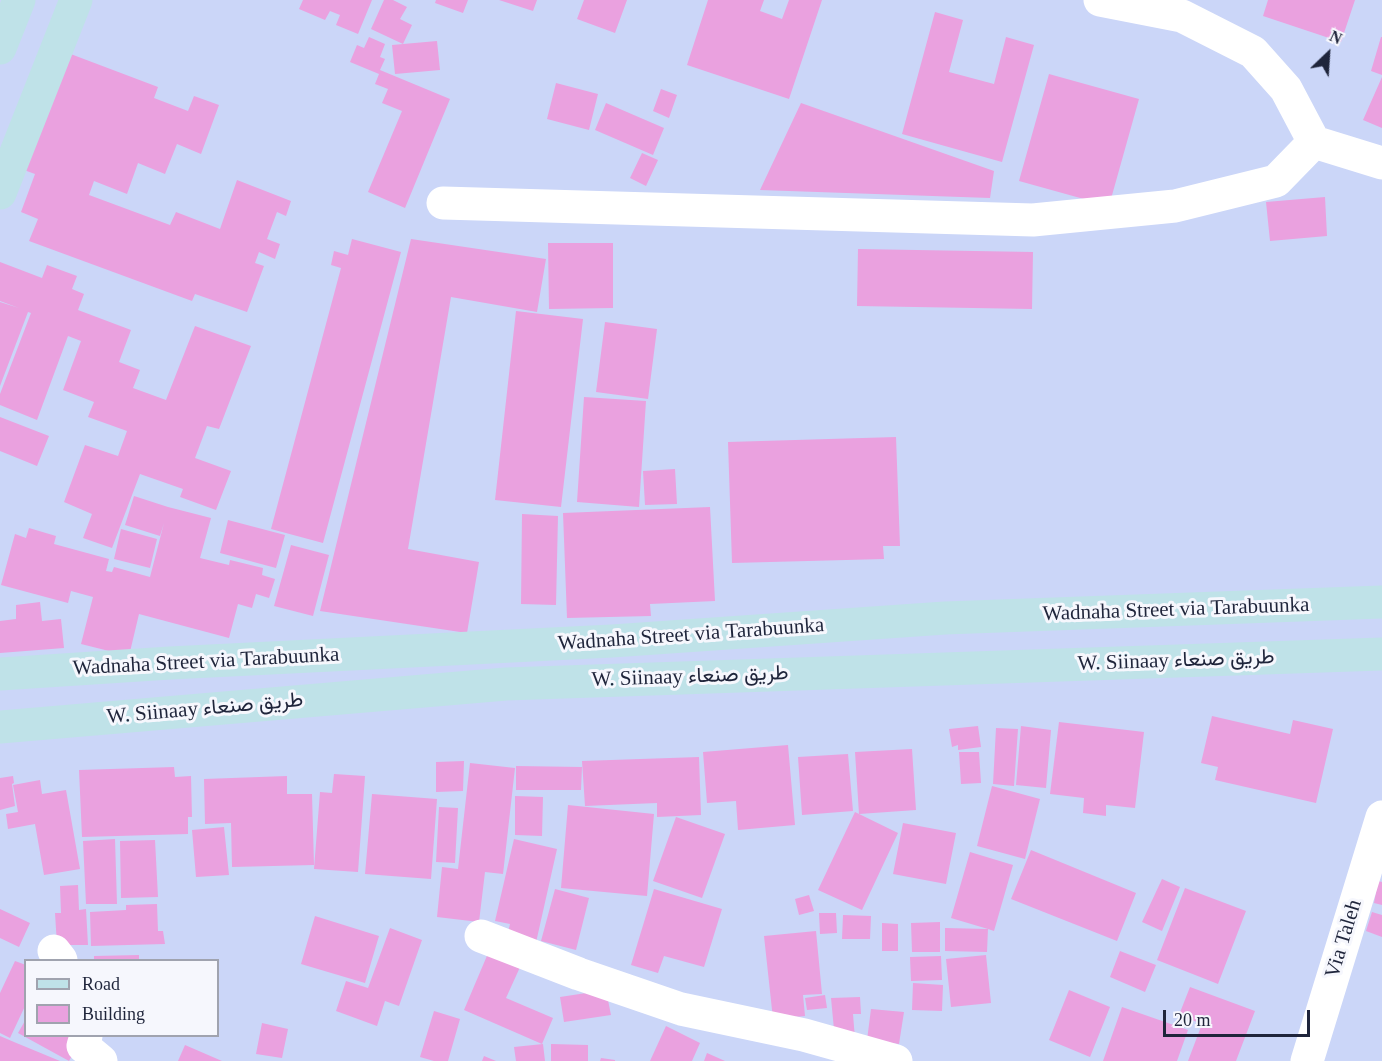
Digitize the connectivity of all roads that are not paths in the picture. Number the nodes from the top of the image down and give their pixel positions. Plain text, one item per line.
1 (19, 0) edge
2 (76, 0) edge
3 (1100, 0) edge
4 (0, 48) edge
5 (1314, 142) junction
6 (1382, 164) edge
7 (0, 193) edge
8 (443, 203) dead end
9 (1382, 602) edge
10 (1382, 654) edge
11 (170, 663) junction
12 (0, 674) edge
13 (156, 713) junction
14 (0, 727) edge
15 (1382, 818) edge
16 (481, 936) dead end
17 (85, 1037) edge
18 (101, 1061) edge
19 (896, 1061) edge
20 (1307, 1061) edge

1 - 4 main road
2 - 7 main road
3 - 5 street
5 - 6 street
5 - 8 street
9 - 11 main road, Wadnaha Street via Tarabuunka
10 - 13 main road, W. Siinaay طريق صنعاء
11 - 12 main road, Wadnaha Street via Tarabuunka
11 - 13 main road
13 - 14 main road, W. Siinaay طريق صنعاء
15 - 20 street, Via Taleh
16 - 19 street
17 - 18 street

